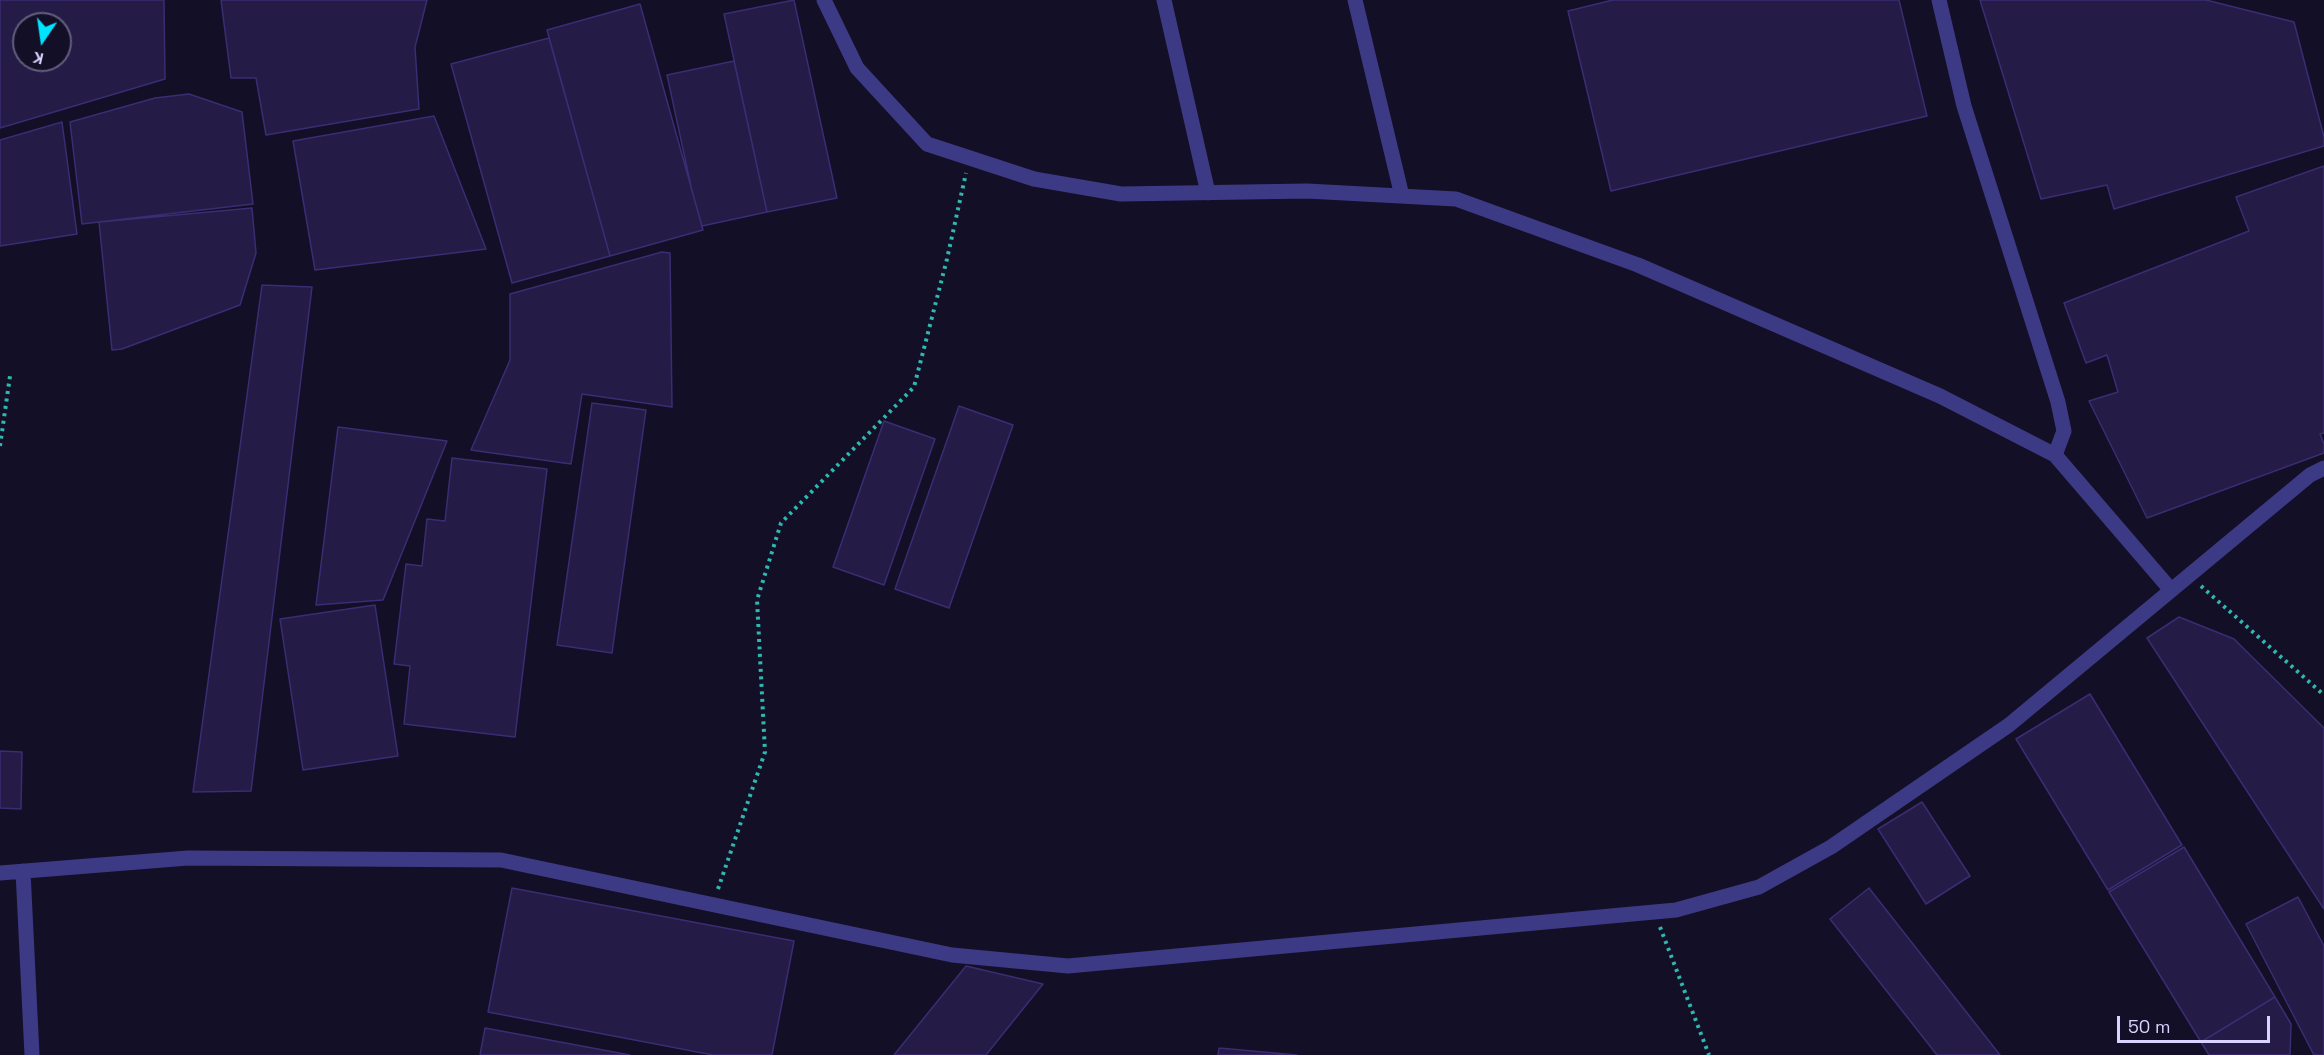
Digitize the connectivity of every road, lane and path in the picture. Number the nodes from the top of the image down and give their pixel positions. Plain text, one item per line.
1 (824, 0) edge
2 (1164, 0) edge
3 (1355, 0) edge
4 (1939, 0) edge
5 (969, 158) junction
6 (1208, 193) junction
7 (1402, 196) junction
8 (10, 376) dead end
9 (0, 446) edge
10 (2055, 456) junction
11 (2324, 468) edge
12 (2189, 575) junction
13 (2171, 590) junction
14 (2324, 695) edge
15 (23, 871) junction
16 (0, 873) edge
17 (712, 904) junction
18 (1655, 912) junction
19 (32, 1055) edge
20 (1709, 1055) edge

1 - 5 street
2 - 6 street
3 - 7 street
4 - 10 street
5 - 6 street
5 - 17 path
6 - 7 street
7 - 10 street
8 - 9 path
10 - 13 street
11 - 12 street
12 - 13 street
12 - 14 path
13 - 18 street
15 - 16 street
15 - 17 street
15 - 19 street
17 - 18 street
18 - 20 path

